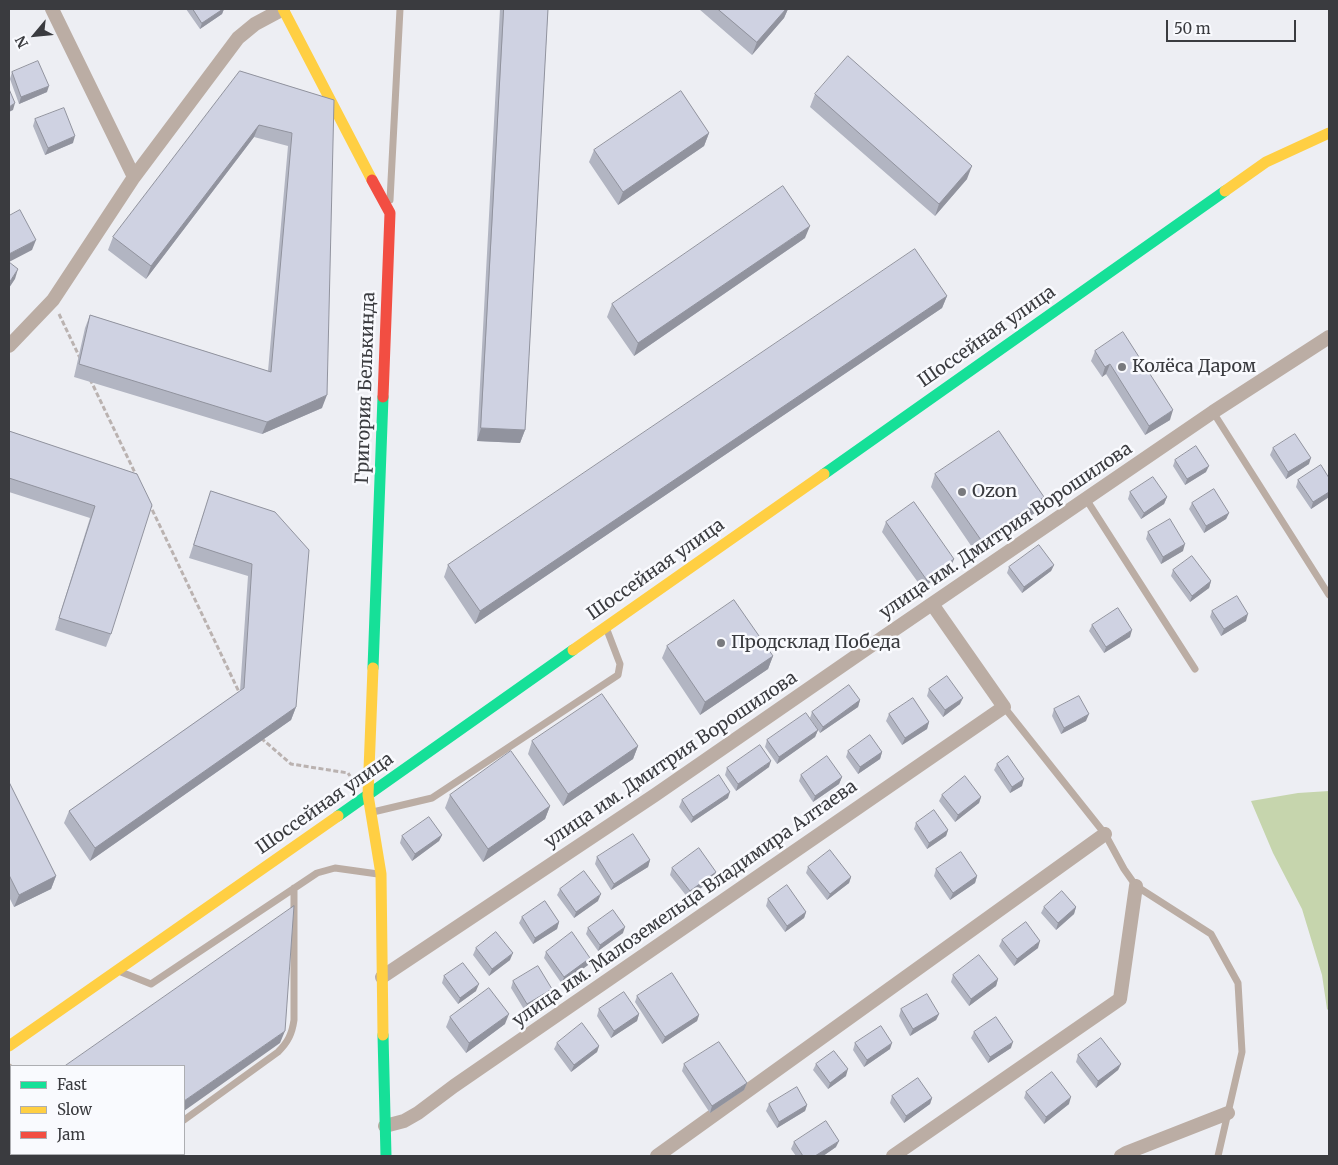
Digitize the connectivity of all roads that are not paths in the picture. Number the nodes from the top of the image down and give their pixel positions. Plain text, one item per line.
1 (52, 9) edge
2 (283, 9) edge
3 (400, 9) edge
4 (1329, 133) edge
5 (134, 177) junction
6 (390, 213) junction
7 (1329, 337) edge
8 (9, 346) edge
9 (1214, 412) junction
10 (1086, 499) junction
11 (1329, 595) edge
12 (932, 604) junction
13 (606, 627) junction
14 (1195, 669) dead end
15 (1004, 706) junction
16 (368, 795) junction
17 (371, 812) junction
18 (1105, 834) junction
19 (381, 874) junction
20 (1136, 886) junction
21 (294, 888) junction
22 (118, 970) junction
23 (382, 977) junction
24 (9, 1046) edge
25 (1228, 1113) junction
26 (185, 1119) edge
27 (385, 1126) junction
28 (386, 1156) edge
29 (657, 1156) edge
30 (893, 1156) edge
31 (1121, 1156) edge
32 (1218, 1156) edge

1 - 5 street
2 - 5 street
2 - 6 street, Григория Белькинда
3 - 6 lane
4 - 13 street, Шоссейная улица
5 - 8 street
6 - 16 street, Григория Белькинда
7 - 9 street, улица им. Дмитрия Ворошилова
9 - 10 street, улица им. Дмитрия Ворошилова
9 - 11 lane
10 - 12 street, улица им. Дмитрия Ворошилова
10 - 14 lane
12 - 15 street
12 - 23 street, улица им. Дмитрия Ворошилова
13 - 16 street, Шоссейная улица
13 - 17 lane
15 - 18 lane
15 - 27 street, улица им. Малоземельца Владимира Алтаева
16 - 17 street, Григория Белькинда
16 - 22 street, Шоссейная улица
17 - 19 street, Григория Белькинда
18 - 20 lane
18 - 29 street
19 - 21 lane
19 - 23 street, Григория Белькинда
20 - 25 lane
20 - 30 street
21 - 22 lane
21 - 26 lane
22 - 24 street, Шоссейная улица
23 - 27 street, Григория Белькинда
25 - 31 street
25 - 32 lane
27 - 28 street, Григория Белькинда

